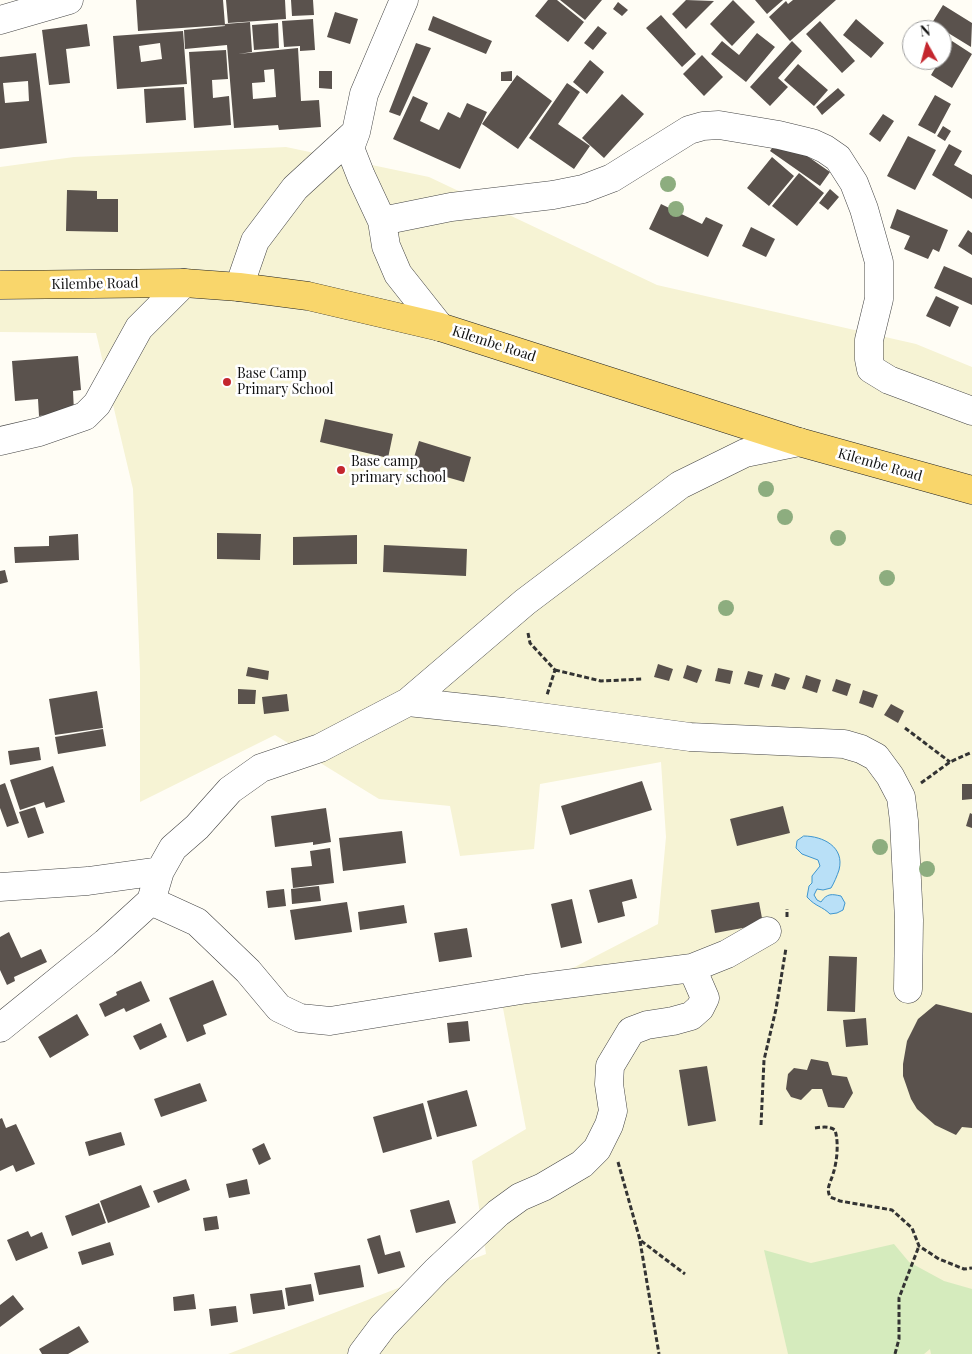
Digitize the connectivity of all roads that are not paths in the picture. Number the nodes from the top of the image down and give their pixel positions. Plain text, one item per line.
1 (69, 0) edge
2 (402, 0) edge
3 (0, 20) edge
4 (356, 132) junction
5 (382, 221) junction
6 (184, 283) junction
7 (0, 285) edge
8 (239, 287) junction
9 (440, 327) junction
10 (972, 411) edge
11 (0, 441) edge
12 (800, 442) junction
13 (972, 490) edge
14 (408, 702) junction
15 (160, 871) junction
16 (0, 887) edge
17 (151, 901) junction
18 (780, 932) road end
19 (692, 968) junction
20 (908, 989) dead end
21 (0, 1028) edge
22 (362, 1354) edge

1 - 3 street
2 - 4 street
4 - 5 street
4 - 8 street
5 - 9 street
5 - 10 street
6 - 7 main road, Kilembe Road
6 - 8 main road, Kilembe Road
6 - 11 street
8 - 9 main road, Kilembe Road
9 - 12 main road, Kilembe Road
12 - 13 main road, Kilembe Road
12 - 14 street
14 - 15 street
14 - 20 street
15 - 16 street
15 - 17 street
17 - 19 street
17 - 21 street
18 - 19 street
19 - 22 street

